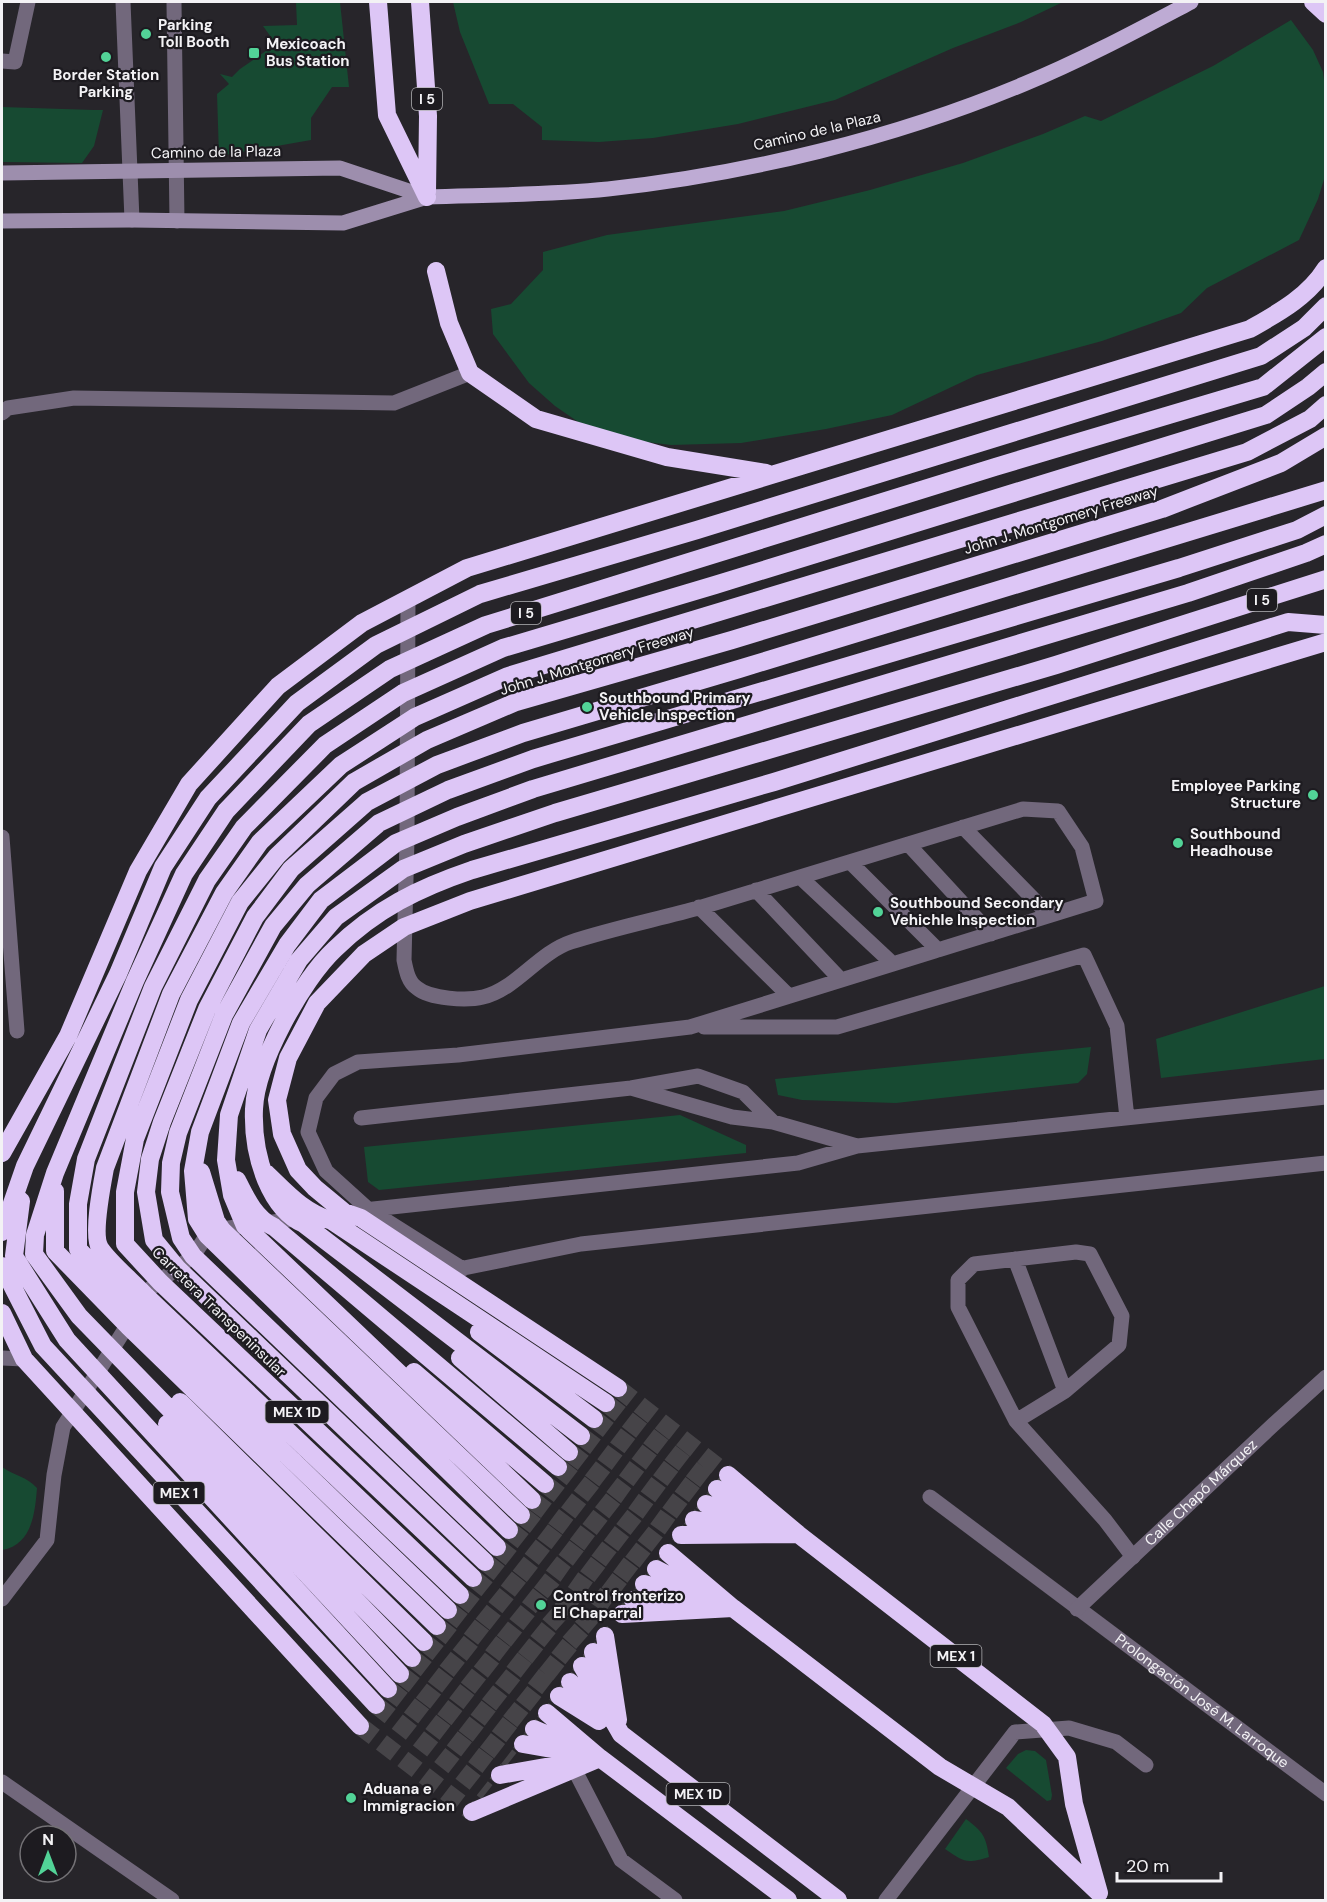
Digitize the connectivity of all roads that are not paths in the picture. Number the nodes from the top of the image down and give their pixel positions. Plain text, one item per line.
1 (28, 2) edge
2 (123, 2) edge
3 (177, 2) edge
4 (378, 2) edge
5 (420, 2) edge
6 (1191, 2) edge
7 (1313, 2) edge
8 (1326, 14) edge
9 (2, 61) edge
10 (177, 170) junction
11 (130, 171) junction
12 (2, 173) edge
13 (427, 197) junction
14 (132, 220) junction
15 (2, 221) edge
16 (177, 221) junction
17 (1326, 268) edge
18 (436, 271) dead end
19 (1326, 306) edge
20 (1326, 337) edge
21 (1326, 372) edge
22 (470, 373) junction
23 (1326, 405) edge
24 (2, 412) edge
25 (1326, 436) edge
26 (771, 474) junction
27 (1326, 490) edge
28 (1326, 515) edge
29 (1326, 544) edge
30 (1320, 580) edge
31 (408, 599) junction
32 (1326, 625) edge
33 (408, 629) junction
34 (1326, 642) edge
35 (408, 661) junction
36 (408, 691) junction
37 (408, 722) junction
38 (407, 752) junction
39 (407, 780) junction
40 (407, 810) junction
41 (963, 827) junction
42 (2, 837) edge
43 (407, 839) junction
44 (908, 844) junction
45 (850, 862) junction
46 (407, 867) junction
47 (800, 877) junction
48 (756, 890) junction
49 (405, 898) junction
50 (699, 907) junction
51 (1049, 915) junction
52 (404, 927) junction
53 (991, 934) junction
54 (938, 950) junction
55 (893, 964) junction
56 (841, 980) junction
57 (789, 996) junction
58 (690, 1027) junction
59 (17, 1031) dead end
60 (631, 1088) junction
61 (1326, 1096) edge
62 (361, 1118) dead end
63 (1127, 1118) junction
64 (773, 1122) junction
65 (857, 1146) junction
66 (2, 1153) edge
67 (1326, 1163) edge
68 (25, 1166) junction
69 (55, 1173) junction
70 (331, 1217) junction
71 (258, 1226) junction
72 (2, 1232) edge
73 (219, 1232) junction
74 (125, 1244) joint
75 (78, 1249) joint
76 (56, 1251) joint
77 (34, 1254) joint
78 (193, 1256) junction
79 (1015, 1259) junction
80 (8, 1261) edge
81 (177, 1268) junction
82 (463, 1269) junction
83 (442, 1271) junction
84 (159, 1282) junction
85 (2, 1313) edge
86 (121, 1337) junction
87 (2, 1358) edge
88 (24, 1359) junction
89 (1326, 1377) edge
90 (618, 1388) tunnel mouth
91 (1065, 1391) junction
92 (86, 1392) junction
93 (606, 1403) tunnel mouth
94 (73, 1412) junction
95 (594, 1419) tunnel mouth
96 (1016, 1421) junction
97 (581, 1436) tunnel mouth
98 (569, 1452) tunnel mouth
99 (558, 1467) tunnel mouth
100 (722, 1482) tunnel mouth
101 (545, 1484) tunnel mouth
102 (930, 1497) dead end
103 (532, 1500) tunnel mouth
104 (706, 1504) tunnel mouth
105 (521, 1515) tunnel mouth
106 (694, 1520) tunnel mouth
107 (509, 1530) tunnel mouth
108 (798, 1534) junction
109 (681, 1535) tunnel mouth
110 (497, 1547) tunnel mouth
111 (668, 1553) tunnel mouth
112 (1133, 1557) junction
113 (485, 1563) tunnel mouth
114 (656, 1569) tunnel mouth
115 (473, 1578) tunnel mouth
116 (644, 1584) tunnel mouth
117 (460, 1595) tunnel mouth
118 (2, 1599) edge
119 (628, 1607) tunnel mouth
120 (733, 1608) junction
121 (1077, 1609) junction
122 (448, 1610) tunnel mouth
123 (437, 1626) tunnel mouth
124 (605, 1636) tunnel mouth
125 (424, 1642) tunnel mouth
126 (412, 1658) tunnel mouth
127 (588, 1659) tunnel mouth
128 (400, 1674) tunnel mouth
129 (388, 1689) tunnel mouth
130 (565, 1689) tunnel mouth
131 (376, 1705) tunnel mouth
132 (547, 1713) joint
133 (360, 1726) tunnel mouth
134 (534, 1729) tunnel mouth
135 (1048, 1730) junction
136 (621, 1734) junction
137 (523, 1744) tunnel mouth
138 (568, 1758) junction
139 (600, 1758) junction
140 (511, 1760) tunnel mouth
141 (1146, 1765) dead end
142 (500, 1775) dead end
143 (2, 1782) edge
144 (1323, 1787) edge
145 (972, 1788) junction
146 (486, 1792) dead end
147 (471, 1812) dead end
148 (1104, 1897) edge
149 (172, 1900) edge
150 (675, 1900) edge
151 (788, 1900) edge
152 (838, 1900) edge
153 (886, 1900) edge

1 - 9 street
2 - 11 street
3 - 10 street
4 - 13 highway
5 - 13 highway, I 5
6 - 13 main road, Camino de la Plaza
7 - 8 highway
10 - 11 main road, Camino de la Plaza
10 - 13 main road, Camino de la Plaza
10 - 16 street
11 - 12 main road, Camino de la Plaza
11 - 14 street
13 - 16 main road, Camino de la Plaza
14 - 15 main road, Camino de la Plaza
14 - 16 main road, Camino de la Plaza
17 - 26 highway
18 - 22 highway
19 - 33 highway, I 5
20 - 35 highway, I 5
21 - 36 highway, I 5
22 - 24 street
22 - 26 highway
23 - 37 highway
25 - 38 highway, John J. Montgomery Freeway
26 - 31 highway
27 - 39 highway
28 - 40 highway
29 - 43 highway, I 5
30 - 46 highway, I 5
31 - 33 street
31 - 66 highway
32 - 49 highway, I 5
33 - 35 street
33 - 68 highway, I 5
34 - 52 highway
35 - 36 street
35 - 69 highway, I 5
36 - 37 street
36 - 75 highway, I 5
37 - 38 street
37 - 86 highway, MEX 1
38 - 39 street
38 - 74 highway, John J. Montgomery Freeway
39 - 40 street
39 - 81 highway
40 - 43 street
40 - 78 highway
41 - 44 street
41 - 51 street
41 - 51 street
42 - 59 street
43 - 46 street
43 - 73 highway, I 5
44 - 45 street
44 - 53 street
45 - 47 street
45 - 54 street
46 - 49 street
46 - 71 highway, I 5
47 - 48 street
47 - 55 street
48 - 50 street
48 - 56 street
49 - 52 street
49 - 70 highway, I 5
50 - 52 street
50 - 57 street
51 - 53 street
52 - 70 highway
53 - 54 street
54 - 55 street
55 - 56 street
56 - 57 street
57 - 58 street
58 - 63 street
58 - 70 street
60 - 62 street
60 - 64 street
60 - 64 street
61 - 63 street
63 - 65 street
64 - 65 street
65 - 70 street
67 - 82 street
68 - 72 highway, I 5
68 - 80 highway, I 5
69 - 76 highway, I 5
69 - 77 highway, I 5
70 - 71 street
70 - 82 street
70 - 83 highway
70 - 93 highway
70 - 95 highway
70 - 97 highway
70 - 98 highway
71 - 73 street
71 - 99 highway
71 - 101 highway
71 - 103 highway
73 - 78 street
73 - 105 highway
73 - 107 highway
74 - 84 highway, Carretera Transpeninsular / MEX 1D
75 - 86 highway, MEX 1
76 - 86 highway, MEX 1
77 - 86 highway, MEX 1
78 - 81 street
78 - 110 highway
79 - 91 street
79 - 91 street
79 - 96 street
80 - 86 highway, MEX 1
80 - 92 highway, MEX 1
81 - 84 street
81 - 113 highway
82 - 83 street
83 - 90 highway
84 - 86 street
84 - 115 highway, Carretera Transpeninsular / MEX 1D
85 - 88 highway, MEX 1
86 - 92 street
86 - 117 highway, MEX 1
86 - 122 highway, MEX 1
86 - 123 highway, MEX 1
86 - 125 highway, MEX 1
86 - 126 highway, MEX 1
86 - 128 highway, MEX 1
86 - 129 highway, MEX 1
87 - 88 street
88 - 94 highway, MEX 1
89 - 112 street, Calle Chapó Márquez
91 - 96 street
92 - 94 street
92 - 131 highway, MEX 1
94 - 118 street
94 - 133 highway, MEX 1
96 - 112 street
100 - 108 highway, MEX 1
102 - 121 street, Prolongación José M. Larroque
104 - 108 highway, MEX 1
106 - 108 highway, MEX 1
108 - 109 highway
108 - 135 highway, MEX 1
111 - 120 highway, MEX 1
112 - 121 street, Calle Chapó Márquez
114 - 120 highway, MEX 1
116 - 120 highway, MEX 1
119 - 120 highway
120 - 145 highway, MEX 1
121 - 144 street, Prolongación José M. Larroque
124 - 136 highway
127 - 136 highway
130 - 136 highway
132 - 138 street
132 - 139 highway
134 - 138 highway
135 - 141 street
135 - 145 street
135 - 148 highway, MEX 1
136 - 152 highway, MEX 1D
137 - 138 highway
138 - 139 highway
138 - 139 highway
138 - 140 highway
138 - 142 highway
138 - 146 highway
138 - 147 highway
138 - 150 street
139 - 151 highway
143 - 149 street
145 - 148 highway, MEX 1
145 - 153 street

